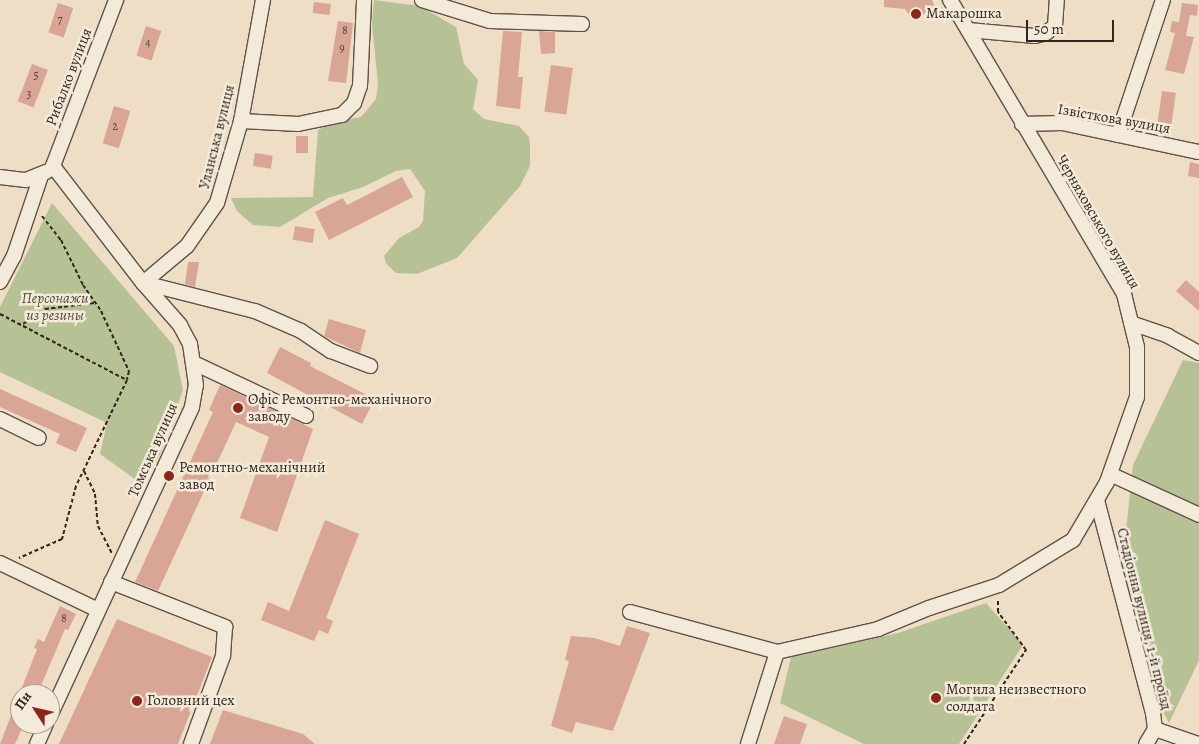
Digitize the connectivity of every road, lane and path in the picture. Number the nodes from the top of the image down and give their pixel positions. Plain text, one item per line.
1 (116, 0) edge
2 (263, 0) edge
3 (364, 0) edge
4 (422, 0) edge
5 (950, 0) edge
6 (1057, 0) edge
7 (1163, 0) edge
8 (582, 24) dead end
9 (968, 30) junction
10 (241, 121) junction
11 (1022, 124) junction
12 (1118, 135) junction
13 (1199, 152) edge
14 (53, 166) junction
15 (41, 176) junction
16 (0, 177) edge
17 (30, 207) junction
18 (0, 282) edge
19 (143, 283) junction
20 (95, 303) junction
21 (0, 314) edge
22 (1131, 323) junction
23 (22, 325) junction
24 (1199, 353) edge
25 (194, 363) junction
26 (370, 366) dead end
27 (127, 380) junction
28 (306, 416) dead end
29 (0, 419) edge
30 (39, 438) dead end
31 (84, 472) junction
32 (1110, 474) junction
33 (1097, 500) junction
34 (1199, 515) edge
35 (114, 558) dead end
36 (1, 564) edge
37 (111, 582) junction
38 (998, 585) junction
39 (98, 610) junction
40 (630, 612) dead end
41 (777, 652) junction
42 (60, 694) edge
43 (1155, 729) junction
44 (191, 744) edge
45 (748, 744) edge
46 (964, 744) edge
47 (1146, 744) edge
48 (1198, 744) edge

1 - 14 street, Рибалко вулиця
2 - 10 street, Уланська вулиця
3 - 10 street
4 - 8 street
5 - 9 street, Черняховського вулиця
6 - 9 street
7 - 12 street
9 - 11 street, Черняховського вулиця
10 - 19 street, Уланська вулиця
11 - 12 street, Iзвiсткова вулиця
11 - 22 street, Черняховського вулиця
12 - 13 street, Iзвiсткова вулиця
14 - 15 street
14 - 19 street, Томська вулиця
15 - 16 street
15 - 17 street
17 - 18 street
17 - 20 path
19 - 25 street, Томська вулиця
19 - 26 street
20 - 23 path
20 - 27 path
21 - 23 path
22 - 24 street
22 - 32 street, Черняховського вулиця
23 - 27 path
25 - 28 street
25 - 37 street, Томська вулиця
27 - 31 path
29 - 30 street
31 - 35 path
31 - 36 path
32 - 33 street, Черняховського вулиця
32 - 34 street
33 - 38 street, Черняховського вулиця
33 - 43 street, Стадіонна вулиця, 1-й проїзд
36 - 39 street
37 - 39 street, Томська вулиця
37 - 44 street
38 - 41 street, Черняховського вулиця
38 - 46 path
39 - 42 street, Томська вулиця
40 - 41 street
41 - 45 street
43 - 47 street, Стадіонна вулиця, 1-й проїзд
43 - 48 street

